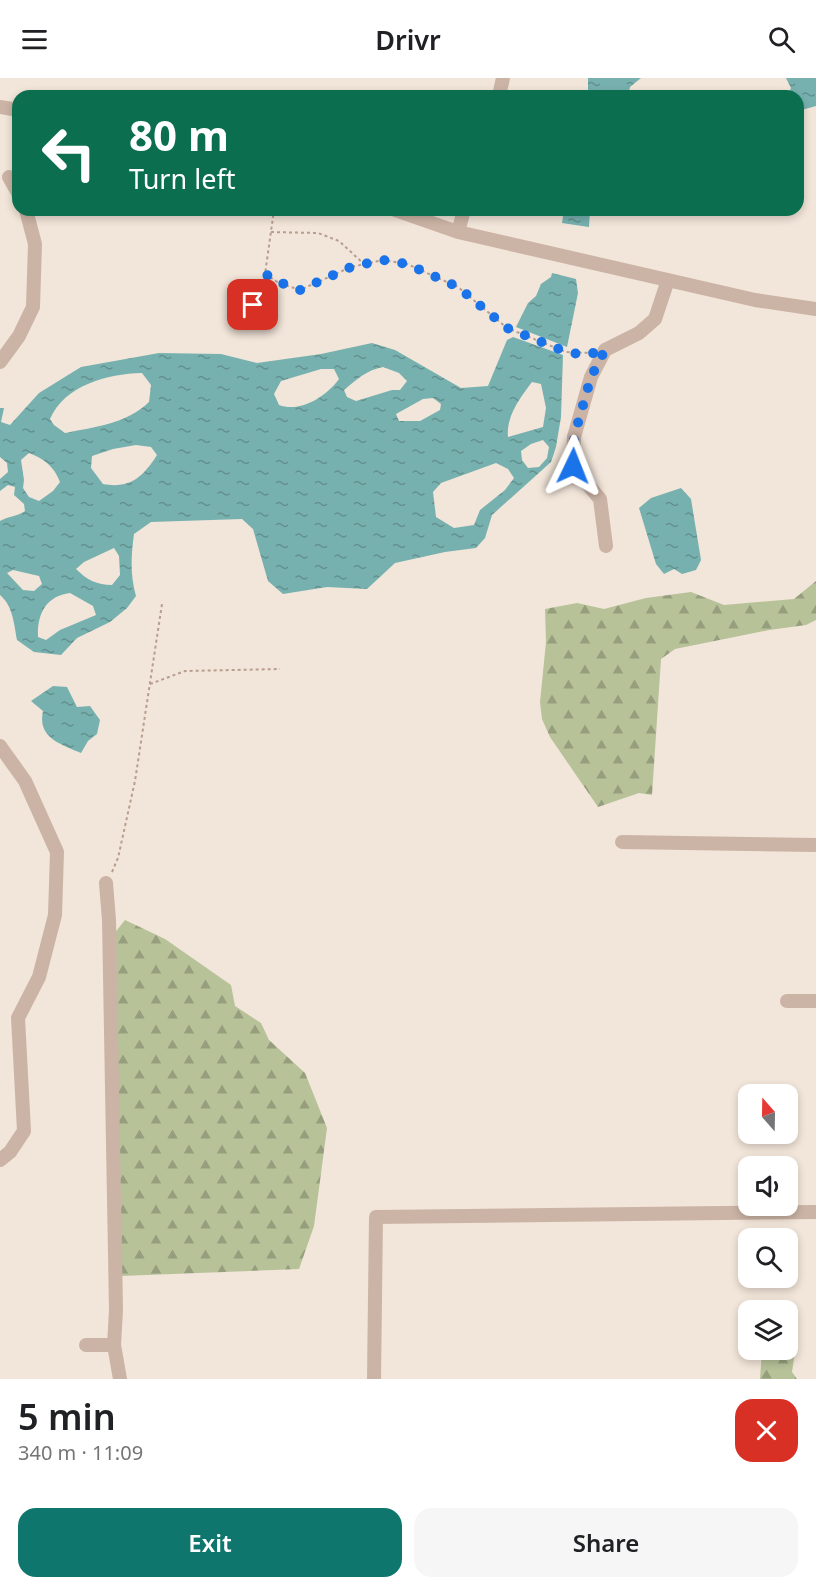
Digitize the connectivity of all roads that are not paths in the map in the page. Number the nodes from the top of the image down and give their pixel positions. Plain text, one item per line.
1 (9, 177) dead end
2 (12, 182) edge
3 (28, 216) edge
4 (412, 216) edge
5 (462, 216) edge
6 (458, 232) junction
7 (668, 280) junction
8 (816, 309) edge
9 (0, 362) edge
10 (606, 546) dead end
11 (0, 746) edge
12 (622, 842) dead end
13 (816, 845) edge
14 (106, 883) road end
15 (787, 1000) dead end
16 (816, 1001) edge
17 (0, 1160) edge
18 (816, 1212) edge
19 (86, 1345) dead end
20 (114, 1345) junction
21 (120, 1379) edge
22 (374, 1379) edge

1 - 2 street
3 - 9 street
4 - 6 street
5 - 6 street
6 - 7 street
7 - 8 street
7 - 10 street
11 - 17 street
12 - 13 street
14 - 20 street
15 - 16 street
18 - 22 street
19 - 20 street
20 - 21 street

